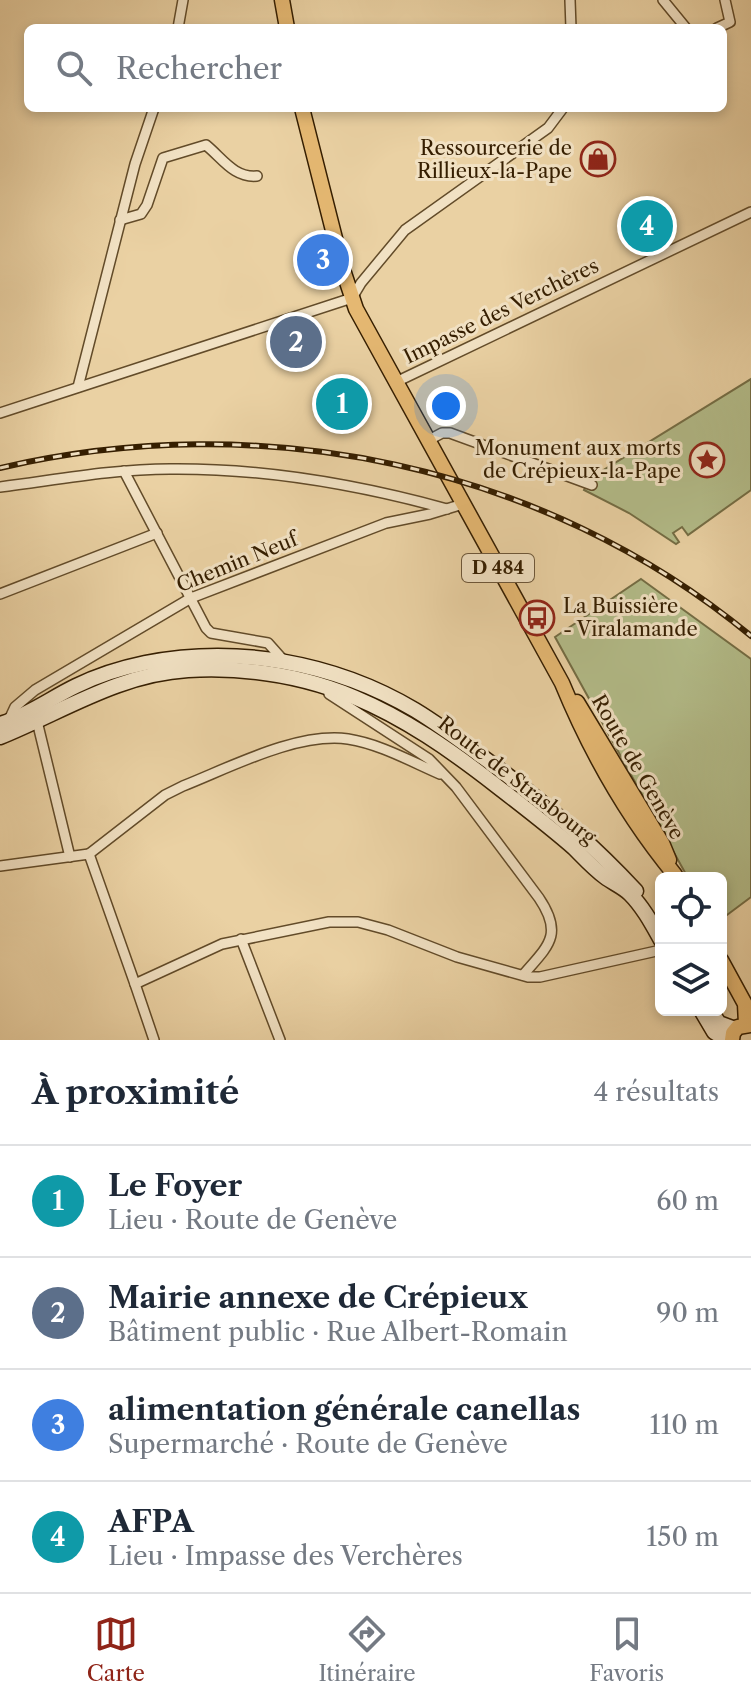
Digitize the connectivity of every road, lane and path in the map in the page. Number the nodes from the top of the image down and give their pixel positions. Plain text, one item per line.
1 (183, 0) edge
2 (282, 0) edge
3 (570, 0) edge
4 (663, 0) edge
5 (725, 0) edge
6 (179, 24) edge
7 (286, 24) edge
8 (571, 24) edge
9 (683, 24) edge
10 (726, 24) edge
11 (153, 112) edge
12 (303, 112) edge
13 (560, 112) edge
14 (257, 176) dead end
15 (751, 212) edge
16 (120, 220) junction
17 (352, 298) junction
18 (396, 382) junction
19 (78, 387) junction
20 (0, 413) edge
21 (427, 441) junction
22 (124, 471) junction
23 (592, 485) dead end
24 (0, 487) edge
25 (456, 507) junction
26 (157, 533) junction
27 (0, 594) edge
28 (191, 598) junction
29 (284, 661) junction
30 (307, 680) junction
31 (36, 716) junction
32 (4, 723) edge
33 (0, 737) edge
34 (442, 775) junction
35 (89, 854) junction
36 (70, 857) junction
37 (0, 866) edge
38 (674, 872) edge
39 (655, 915) edge
40 (655, 931) edge
41 (241, 939) junction
42 (655, 951) edge
43 (727, 971) edge
44 (523, 975) junction
45 (135, 984) junction
46 (705, 1016) edge
47 (714, 1016) edge
48 (738, 1032) edge
49 (154, 1040) edge
50 (280, 1040) edge

1 - 6 street
2 - 7 main road
3 - 8 street
4 - 9 street
5 - 10 street
11 - 16 street
12 - 17 main road, Route de Genève / D 484
13 - 17 street
14 - 16 street
15 - 18 street, Impasse des Verchères
16 - 19 street
17 - 18 main road, Route de Genève / D 484
17 - 19 street
18 - 21 main road, Route de Genève / D 484
19 - 20 street
21 - 23 street
21 - 25 main road, Route de Genève / D 484
22 - 24 street
22 - 25 street
22 - 26 street
25 - 28 street, Chemin Neuf
25 - 38 main road, Route de Genève / D 484
26 - 27 street
26 - 28 street
28 - 29 street
28 - 32 street, Chemin Neuf
29 - 31 main road, Route de Strasbourg
29 - 39 main road, Route de Strasbourg
30 - 31 main road, Route de Strasbourg
30 - 34 street
30 - 40 main road, Route de Strasbourg
31 - 32 main road, Route de Strasbourg
31 - 33 main road, Route de Strasbourg
31 - 36 street
34 - 35 street
34 - 44 street
35 - 36 street
35 - 45 street
36 - 37 street
41 - 44 street
41 - 45 street
41 - 50 street
42 - 44 street
43 - 48 main road
45 - 49 street
46 - 48 main road
47 - 48 main road

